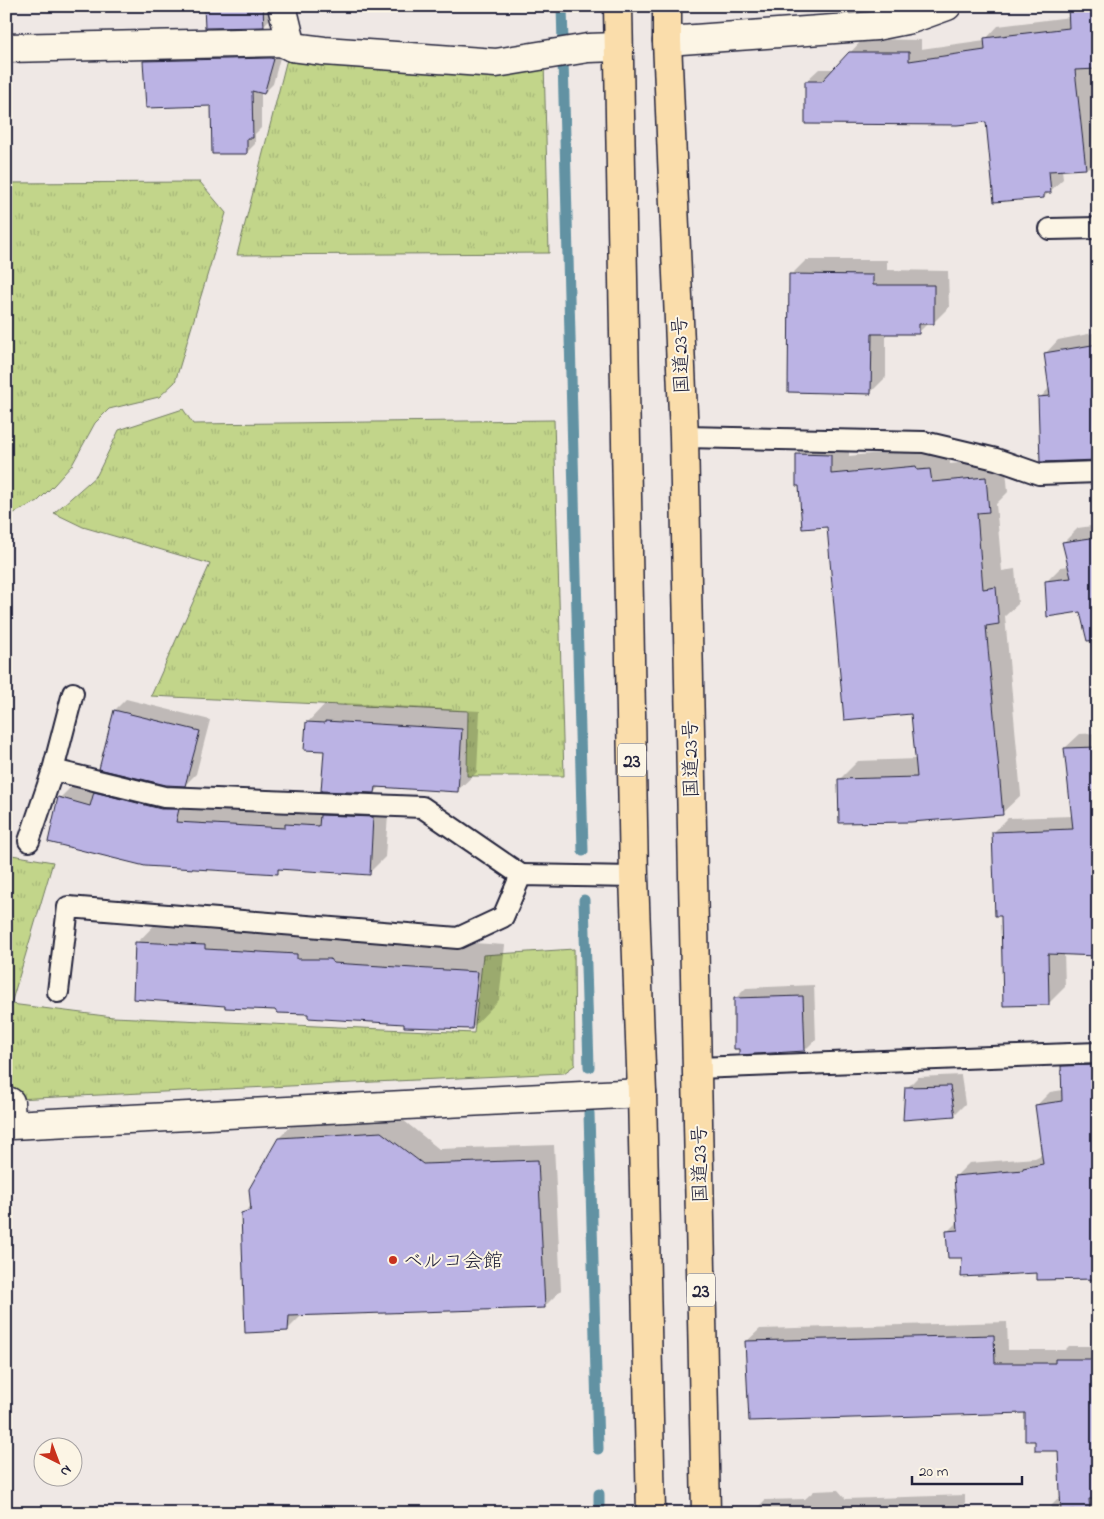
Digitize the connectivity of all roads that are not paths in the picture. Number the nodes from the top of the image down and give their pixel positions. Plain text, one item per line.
1 (282, 6) edge
2 (618, 6) edge
3 (667, 6) edge
4 (947, 6) edge
5 (667, 41) junction
6 (617, 47) junction
7 (6, 48) edge
8 (292, 48) junction
9 (1098, 228) edge
10 (1050, 229) dead end
11 (684, 438) junction
12 (1098, 472) edge
13 (73, 693) dead end
14 (53, 770) junction
15 (28, 841) dead end
16 (520, 875) junction
17 (634, 876) junction
18 (58, 992) dead end
19 (1098, 1053) edge
20 (696, 1068) junction
21 (642, 1093) junction
22 (6, 1102) edge
23 (651, 1513) edge
24 (706, 1513) edge

1 - 8 street
2 - 6 highway, 23
3 - 5 highway, 国道23号 / 23
4 - 5 street
5 - 11 highway, 国道23号 / 23
6 - 8 street
6 - 17 highway, 23
7 - 8 street
9 - 10 lane
11 - 12 lane
11 - 20 highway, 国道23号 / 23
13 - 14 lane
14 - 15 lane
14 - 16 lane
16 - 17 lane
16 - 18 lane
17 - 21 highway, 23
19 - 20 lane
20 - 24 highway, 国道23号 / 23
21 - 22 street
21 - 23 highway, 23

